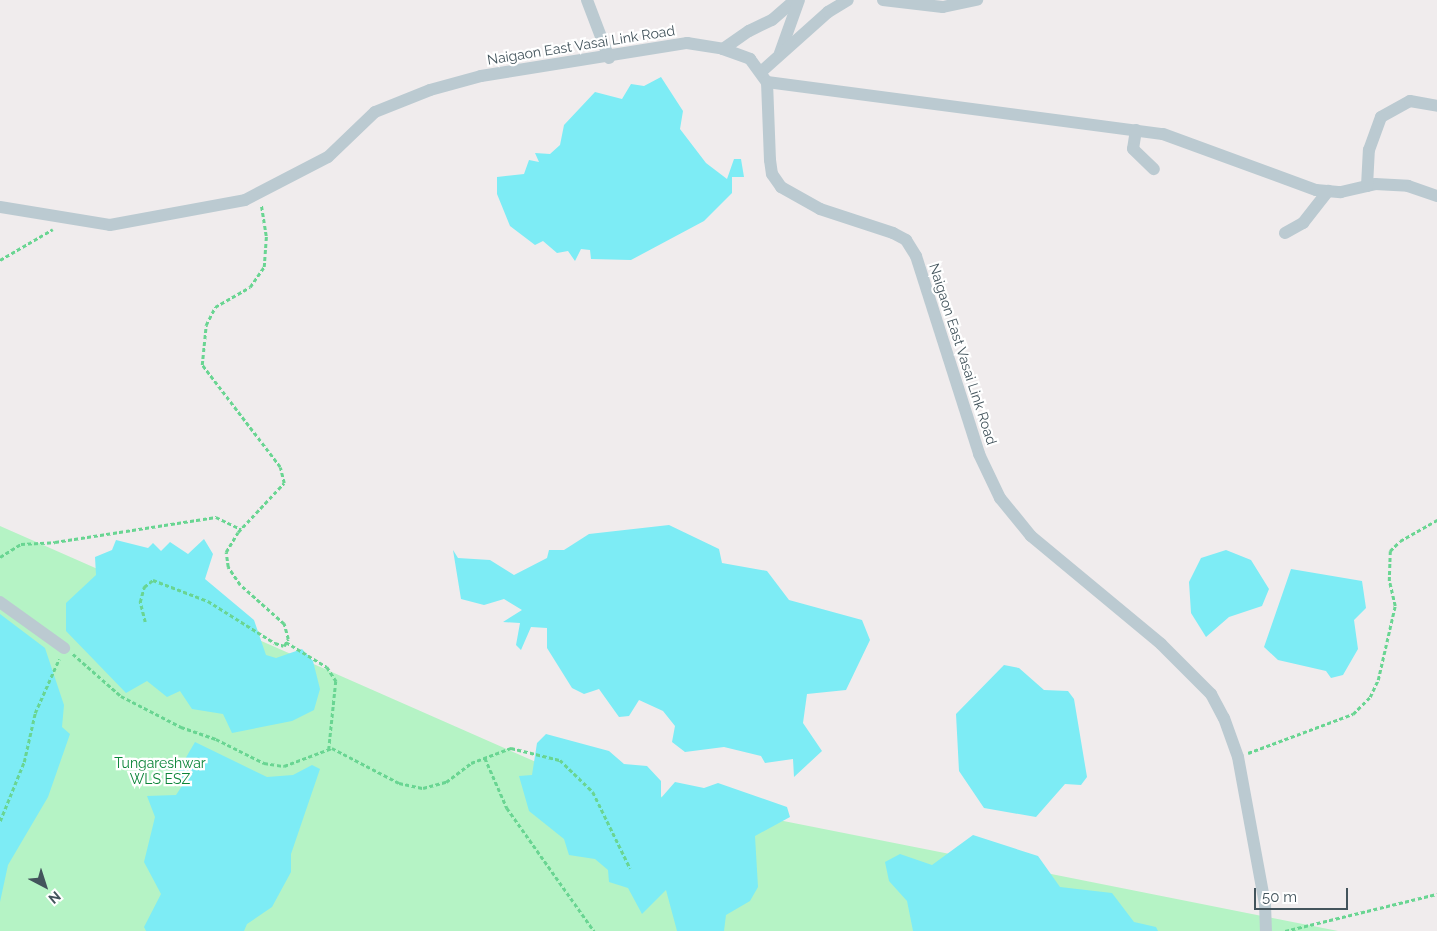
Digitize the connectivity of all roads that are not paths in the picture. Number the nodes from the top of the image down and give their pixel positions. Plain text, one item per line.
1 (587, 0) edge
2 (795, 0) edge
3 (799, 0) edge
4 (848, 0) edge
5 (883, 0) edge
6 (977, 0) edge
7 (723, 49) junction
8 (779, 56) junction
9 (609, 58) junction
10 (764, 76) junction
11 (1437, 106) edge
12 (1136, 130) junction
13 (1154, 169) dead end
14 (1367, 186) junction
15 (1328, 191) junction
16 (1437, 196) edge
17 (0, 207) edge
18 (1286, 234) dead end
19 (0, 602) edge
20 (64, 648) road end
21 (1266, 931) edge

1 - 9 street
2 - 7 street
3 - 8 street
4 - 8 street
5 - 6 street
7 - 9 street, Naigaon East Vasai Link Road
7 - 10 street, Naigaon East Vasai Link Road
8 - 10 street
9 - 17 street, Naigaon East Vasai Link Road
10 - 12 street
10 - 21 street, Naigaon East Vasai Link Road
11 - 14 street
12 - 13 street
12 - 15 street
14 - 15 street
14 - 16 street
15 - 18 street
19 - 20 street

